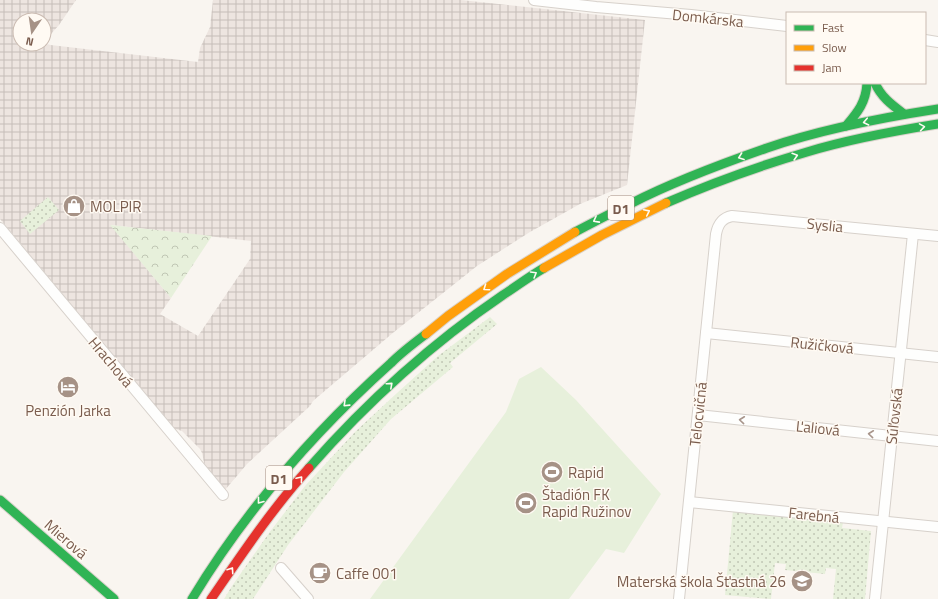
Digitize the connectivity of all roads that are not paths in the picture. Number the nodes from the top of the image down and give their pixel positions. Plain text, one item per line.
1 (534, 0) edge
2 (786, 26) edge
3 (926, 40) edge
4 (938, 42) edge
5 (867, 84) edge
6 (874, 84) edge
7 (938, 109) edge
8 (904, 114) junction
9 (938, 124) edge
10 (846, 126) junction
11 (0, 228) edge
12 (717, 228) joint
13 (913, 234) junction
14 (938, 236) edge
15 (706, 333) junction
16 (900, 353) junction
17 (938, 357) edge
18 (698, 415) junction
19 (892, 436) junction
20 (938, 441) edge
21 (223, 495) dead end
22 (0, 500) edge
23 (689, 502) junction
24 (883, 522) junction
25 (938, 528) edge
26 (281, 568) dead end
27 (114, 599) edge
28 (192, 599) edge
29 (211, 599) edge
30 (308, 599) edge
31 (679, 599) edge
32 (875, 599) edge

1 - 2 street, Domkárska
3 - 4 street
5 - 10 main road
6 - 8 main road
7 - 8 main road, D1
8 -> 10 main road, D1
29 -> 9 main road, D1
10 -> 28 main road, D1
11 - 21 street, Hrachová
12 - 13 street, Syslia
12 - 15 street, Telocvičná
13 - 14 street, Syslia
13 - 16 street, Súľovská
15 - 16 street, Ružičková
15 - 18 street, Telocvičná
16 - 17 street, Ružičková
16 - 19 street, Súľovská
19 -> 18 street, Ľaliová
18 - 23 street, Telocvičná
19 - 20 street, Ľaliová
19 - 24 street, Súľovská
22 - 27 main road, Mierová
23 - 24 street, Farebná
23 - 31 street, Telocvičná
24 - 25 street, Farebná
24 - 32 street, Súľovská
26 - 30 street

